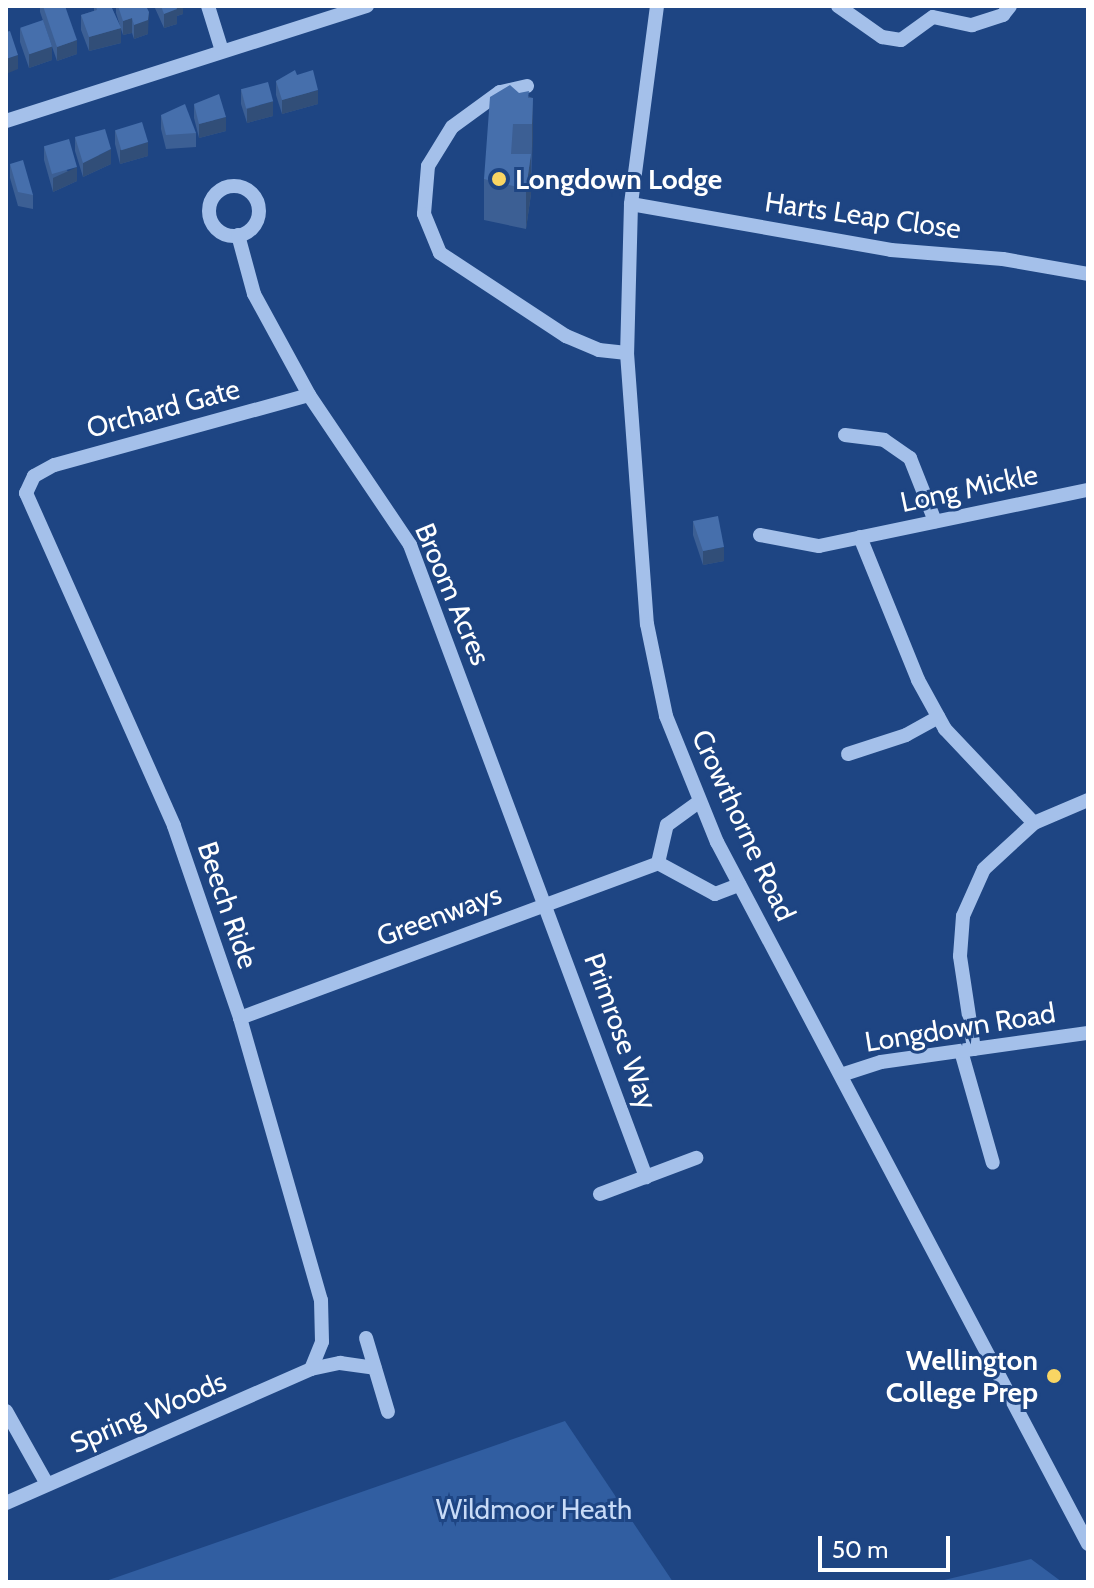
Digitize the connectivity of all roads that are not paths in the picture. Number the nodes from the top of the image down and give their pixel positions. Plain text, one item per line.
1 (208, 6) edge
2 (367, 6) edge
3 (657, 6) edge
4 (838, 6) edge
5 (1010, 6) edge
6 (901, 40) junction
7 (222, 51) junction
8 (903, 57) dead end
9 (527, 86) dead end
10 (6, 121) edge
11 (631, 204) junction
12 (238, 235) dead end
13 (1088, 274) edge
14 (627, 353) junction
15 (309, 395) junction
16 (845, 435) dead end
17 (34, 476) joint
18 (1088, 490) edge
19 (935, 521) junction
20 (760, 535) dead end
21 (860, 537) junction
22 (938, 717) junction
23 (848, 754) dead end
24 (1088, 800) edge
25 (699, 802) junction
26 (1034, 823) junction
27 (658, 863) junction
28 (739, 885) junction
29 (546, 903) junction
30 (240, 1018) junction
31 (1088, 1033) edge
32 (968, 1050) junction
33 (841, 1075) junction
34 (696, 1158) dead end
35 (993, 1163) dead end
36 (646, 1177) junction
37 (600, 1194) dead end
38 (366, 1338) dead end
39 (322, 1342) junction
40 (340, 1363) junction
41 (375, 1368) junction
42 (311, 1369) junction
43 (6, 1411) edge
44 (388, 1412) dead end
45 (47, 1484) junction
46 (6, 1503) edge
47 (1088, 1544) edge

1 - 7 street
2 - 7 street
3 - 11 street, Crowthorne Road
4 - 6 street
5 - 6 street
6 - 8 street
7 - 10 street
9 - 14 street
11 - 13 street, Harts Leap Close
11 - 14 street, Crowthorne Road
12 - 15 street, Broom Acres
14 - 25 street, Crowthorne Road
15 - 17 street, Orchard Gate
15 - 29 street, Broom Acres
16 - 19 street
17 - 30 street, Beech Ride
18 - 19 street, Long Mickle
19 - 21 street, Long Mickle
20 - 21 street, Long Mickle
21 - 22 street
22 - 23 street
22 - 26 street
24 - 26 street
25 - 27 street
25 - 28 street, Crowthorne Road
26 - 32 street
27 - 28 street
27 - 29 street, Greenways
28 - 33 street, Crowthorne Road
29 - 30 street, Greenways
29 - 36 street, Primrose Way
30 - 39 street, Beech Ride
31 - 32 street, Longdown Road
32 - 33 street, Longdown Road
32 - 35 street
33 - 47 street, Crowthorne Road
34 - 36 street
36 - 37 street
38 - 41 street
39 - 40 street
39 - 42 street, Beech Ride
40 - 41 street, Spring Woods
40 - 42 street, Spring Woods
41 - 44 street
42 - 45 street, Spring Woods
43 - 45 street
45 - 46 street, Spring Woods

